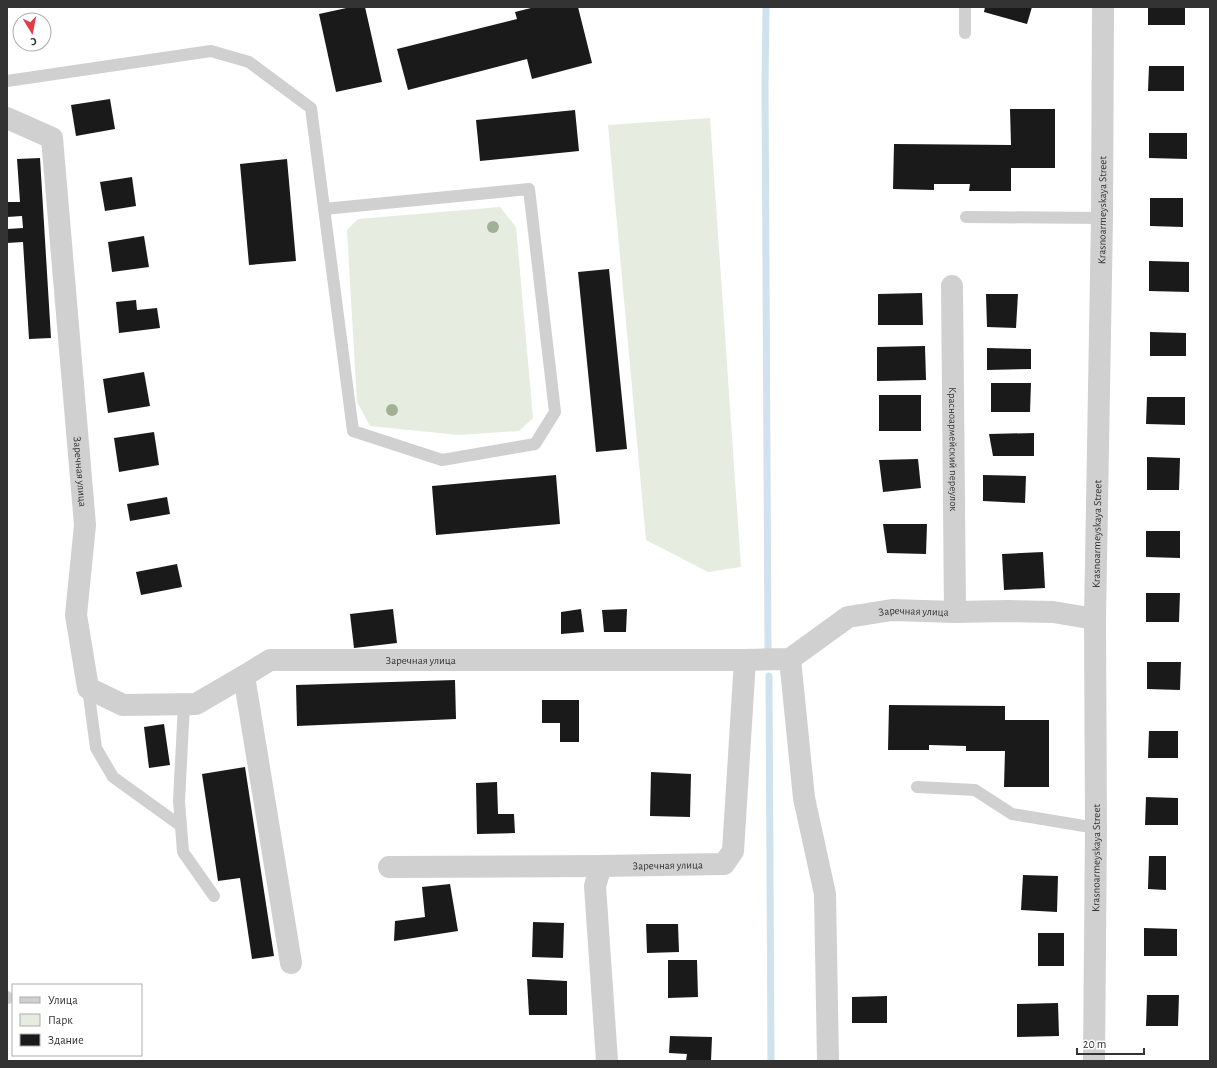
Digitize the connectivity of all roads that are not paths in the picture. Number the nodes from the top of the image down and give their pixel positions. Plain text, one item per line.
1 (965, 7) edge
2 (1103, 7) edge
3 (965, 33) dead end
4 (7, 81) edge
5 (7, 118) edge
6 (324, 210) junction
7 (966, 217) dead end
8 (1102, 218) junction
9 (952, 286) dead end
10 (955, 612) junction
11 (1095, 619) junction
12 (790, 659) junction
13 (745, 660) junction
14 (244, 676) junction
15 (88, 688) junction
16 (184, 704) junction
17 (917, 787) dead end
18 (181, 826) junction
19 (1096, 828) junction
20 (601, 866) junction
21 (389, 867) dead end
22 (214, 896) dead end
23 (290, 963) dead end
24 (607, 1061) edge
25 (828, 1061) edge
26 (1094, 1061) edge

1 - 3 lane
2 - 8 street, Krasnoarmeyskaya Street
4 - 6 lane
5 - 15 street, Заречная улица
6 - 6 lane
7 - 8 lane
8 - 11 street, Krasnoarmeyskaya Street
9 - 10 street, Красноармейский переулок
10 - 11 street, Заречная улица
10 - 12 street, Заречная улица
11 - 19 street, Krasnoarmeyskaya Street
12 - 13 street, Заречная улица
12 - 25 street
13 - 14 street, Заречная улица
13 - 20 street, Заречная улица
14 - 16 street, Заречная улица
14 - 23 street
15 - 16 street, Заречная улица
15 - 18 lane
16 - 18 lane
17 - 19 lane
18 - 22 lane
19 - 26 street, Krasnoarmeyskaya Street
20 - 21 street
20 - 24 street

